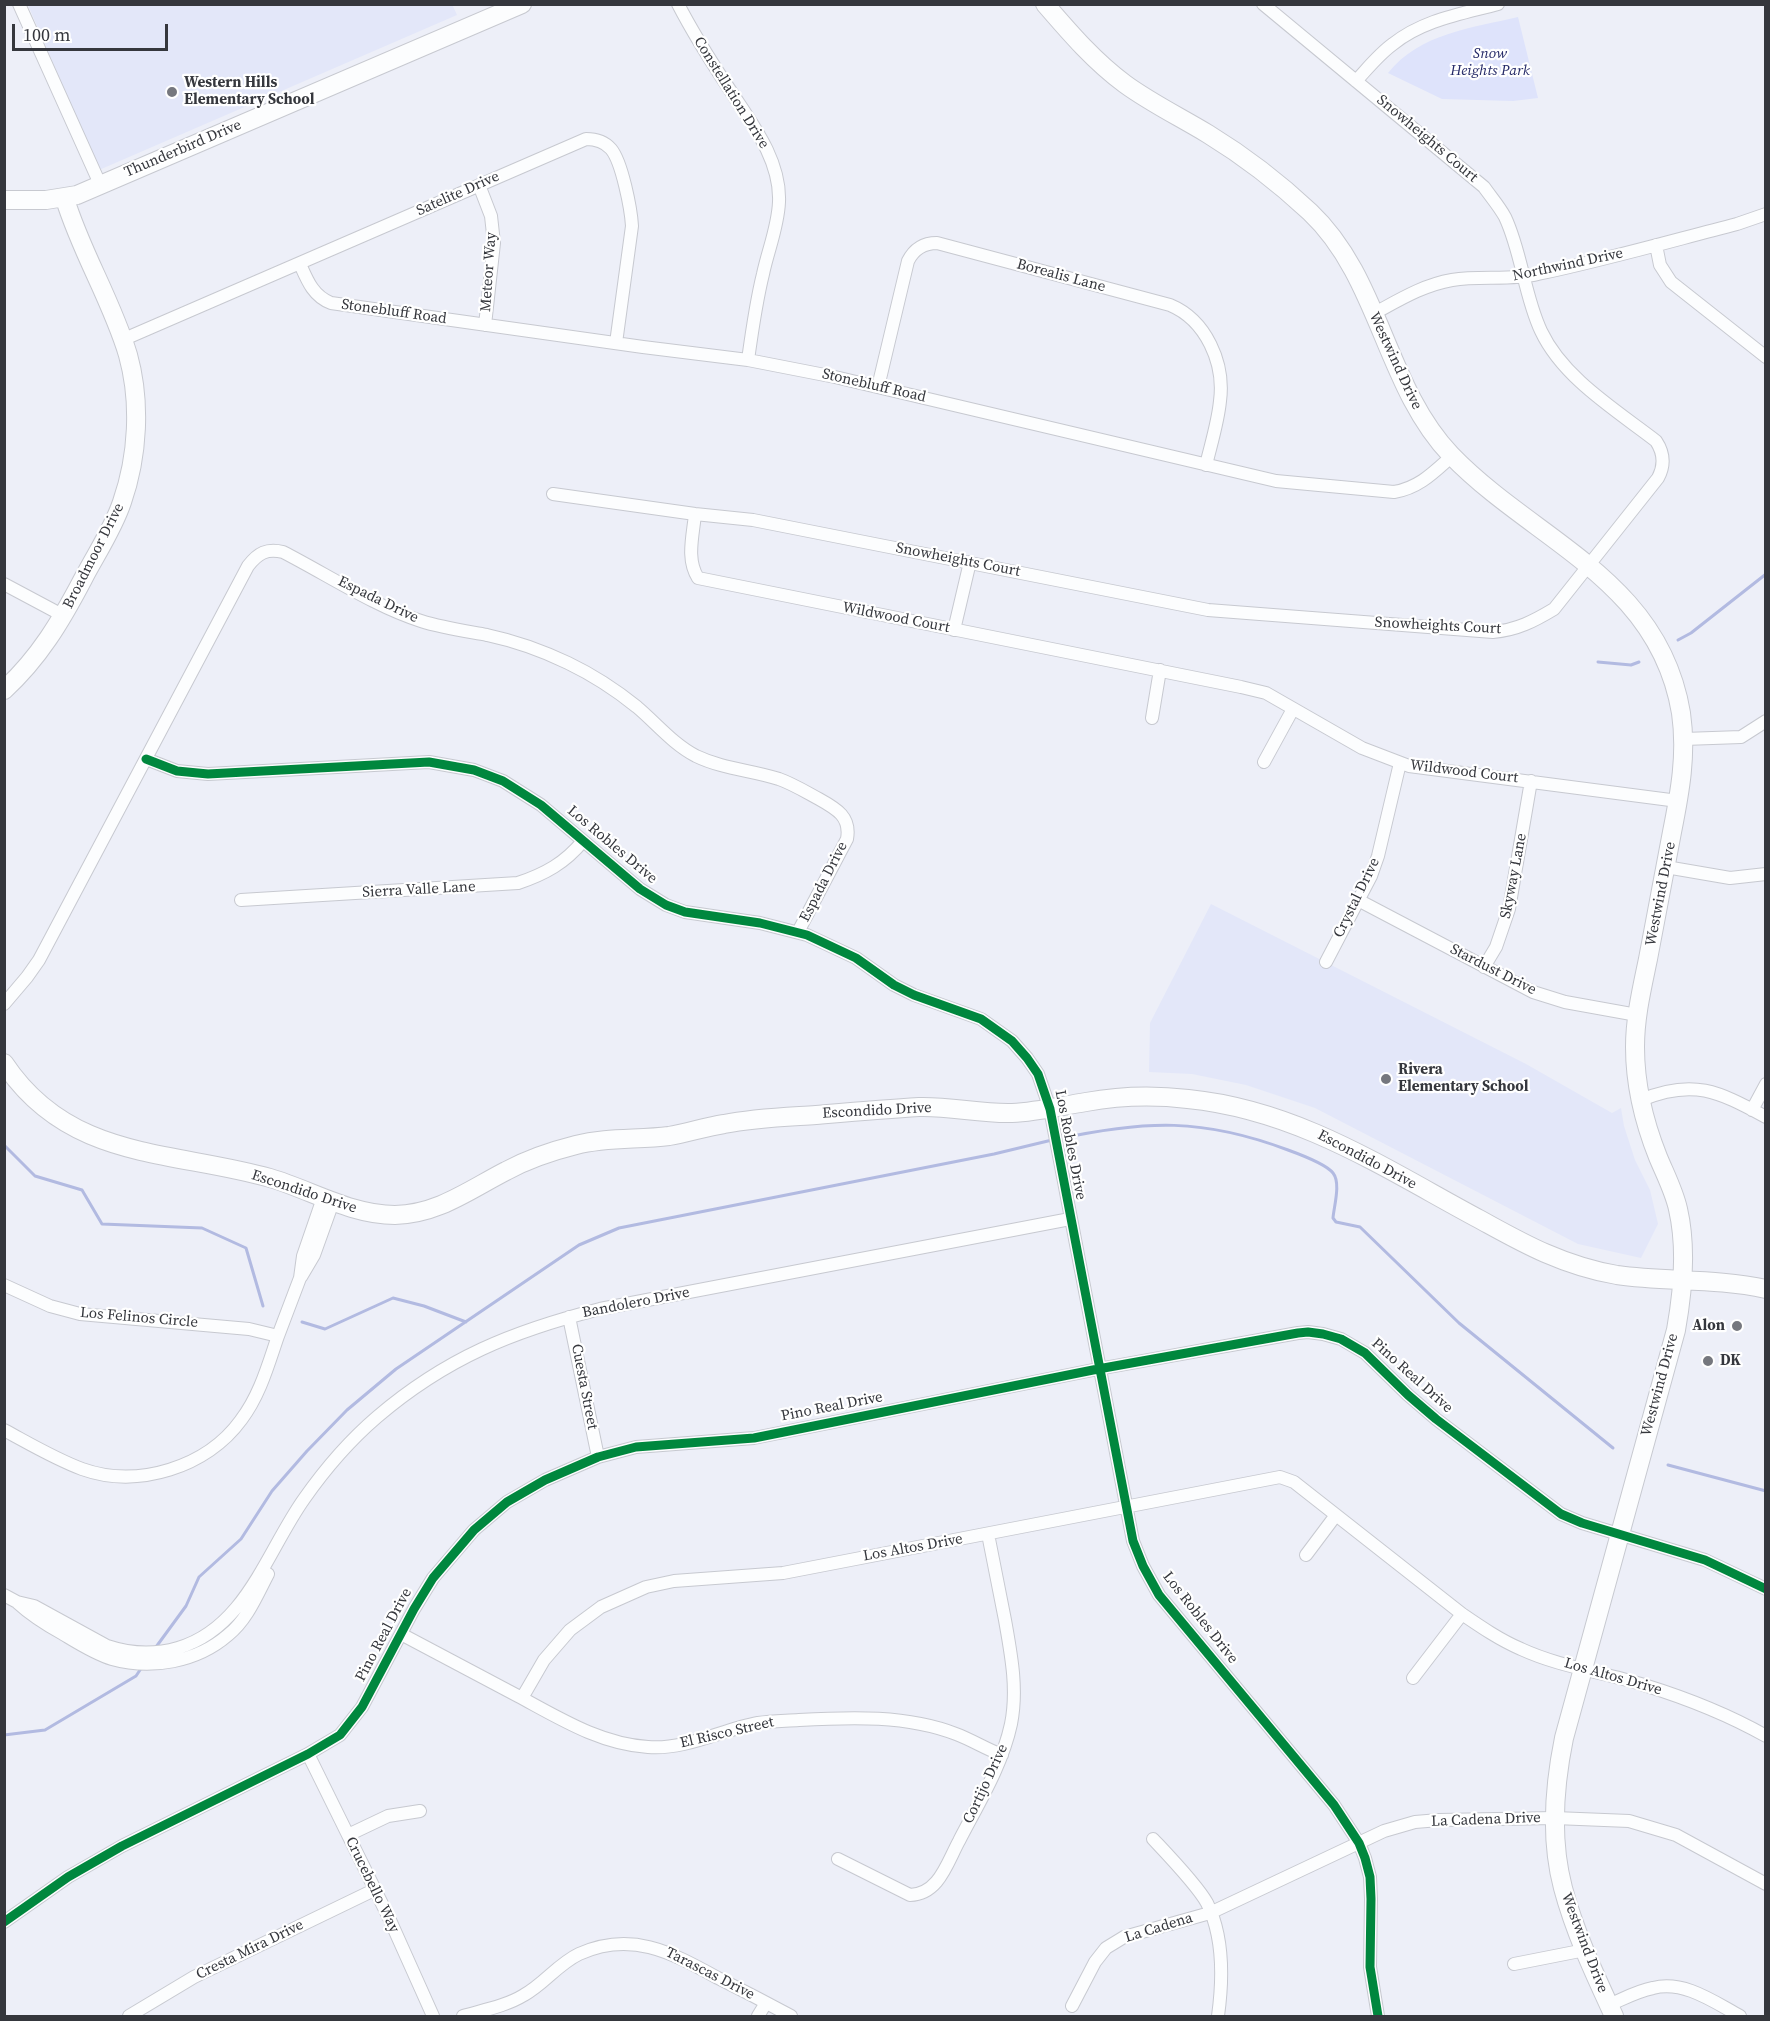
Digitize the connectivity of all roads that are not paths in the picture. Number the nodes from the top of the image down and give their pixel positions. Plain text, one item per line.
1 (19, 4) edge
2 (522, 4) edge
3 (678, 4) edge
4 (1263, 4) edge
5 (1498, 4) edge
6 (1051, 7) edge
7 (1356, 81) junction
8 (100, 184) junction
9 (479, 185) junction
10 (65, 199) junction
11 (4, 200) edge
12 (1766, 213) edge
13 (1656, 245) junction
14 (300, 264) junction
15 (1523, 277) junction
16 (1373, 314) junction
17 (485, 325) junction
18 (122, 340) junction
19 (616, 343) junction
20 (1766, 357) edge
21 (748, 360) junction
22 (878, 387) junction
23 (1452, 456) junction
24 (1206, 465) junction
25 (553, 494) dead end
26 (695, 514) junction
27 (970, 562) junction
28 (1588, 566) junction
29 (4, 584) edge
30 (64, 615) junction
31 (954, 630) junction
32 (1160, 670) junction
33 (4, 690) edge
34 (1293, 709) junction
35 (1152, 718) dead end
36 (1766, 721) edge
37 (1684, 739) junction
38 (146, 759) junction
39 (1264, 762) dead end
40 (1400, 763) junction
41 (1531, 781) junction
42 (1678, 801) junction
43 (584, 841) junction
44 (1666, 867) junction
45 (1766, 874) edge
46 (241, 900) dead end
47 (1358, 900) junction
48 (798, 932) junction
49 (1326, 962) dead end
50 (1484, 967) junction
51 (4, 1004) edge
52 (1637, 1015) junction
53 (4, 1064) edge
54 (1766, 1084) edge
55 (1641, 1100) junction
56 (1050, 1109) junction
57 (1752, 1110) junction
58 (1766, 1117) edge
59 (328, 1200) junction
60 (1070, 1219) junction
61 (1682, 1279) junction
62 (4, 1285) edge
63 (1766, 1289) edge
64 (569, 1317) junction
65 (278, 1336) junction
66 (1098, 1369) junction
67 (4, 1430) edge
68 (598, 1457) junction
69 (1125, 1506) junction
70 (1336, 1515) junction
71 (988, 1534) junction
72 (1620, 1534) junction
73 (1306, 1555) dead end
74 (1766, 1589) edge
75 (4, 1595) edge
76 (17, 1602) junction
77 (1462, 1614) junction
78 (234, 1621) junction
79 (401, 1634) junction
80 (1583, 1669) junction
81 (1413, 1678) dead end
82 (522, 1698) junction
83 (1766, 1736) edge
84 (308, 1755) junction
85 (1002, 1755) junction
86 (420, 1811) dead end
87 (1555, 1818) junction
88 (348, 1835) junction
89 (1153, 1839) dead end
90 (1359, 1843) junction
91 (838, 1859) dead end
92 (1766, 1884) edge
93 (374, 1890) junction
94 (1210, 1913) junction
95 (4, 1922) edge
96 (1585, 1950) junction
97 (1514, 1964) dead end
98 (766, 2003) junction
99 (1072, 2006) dead end
100 (1611, 2011) edge
101 (129, 2016) edge
102 (433, 2016) edge
103 (463, 2016) edge
104 (758, 2016) edge
105 (791, 2016) edge
106 (1218, 2016) edge
107 (1378, 2016) edge
108 (1740, 2016) edge

1 - 8 street
2 - 8 street, Thunderbird Drive
3 - 21 street, Constellation Drive
4 - 7 street, Snowheights Court
5 - 7 street
6 - 16 street, Westwind Drive
7 - 15 street, Snowheights Court
8 - 10 street, Thunderbird Drive
9 - 14 street, Satelite Drive
9 - 17 street, Meteor Way
9 - 19 street, Satelite Drive
10 - 11 street, Thunderbird Drive
10 - 18 street, Broadmoor Drive
12 - 13 street, Northwind Drive
13 - 15 street, Northwind Drive
13 - 20 street
14 - 17 street, Stonebluff Road
14 - 18 street, Satelite Drive
15 - 16 street, Northwind Drive
15 - 28 street, Snowheights Court
16 - 23 street, Westwind Drive
17 - 19 street, Stonebluff Road
18 - 30 street, Broadmoor Drive
19 - 21 street, Stonebluff Road
21 - 22 street, Stonebluff Road
22 - 24 street, Stonebluff Road
22 - 24 street, Borealis Lane
23 - 24 street, Stonebluff Road
23 - 28 street, Westwind Drive
25 - 26 street, Snowheights Court
26 - 27 street, Snowheights Court
26 - 31 street, Wildwood Court
27 - 28 street, Snowheights Court
27 - 31 street
28 - 37 street, Westwind Drive
29 - 30 street
30 - 33 street, Broadmoor Drive
31 - 32 street, Wildwood Court
32 - 34 street, Wildwood Court
32 - 35 street
34 - 39 street
34 - 40 street, Wildwood Court
36 - 37 street
37 - 42 street, Westwind Drive
38 - 43 street, Los Robles Drive
38 - 48 street, Espada Drive
38 - 51 street, Espada Drive
40 - 41 street, Wildwood Court
40 - 47 street, Crystal Drive
41 - 42 street, Wildwood Court
41 - 50 street, Skyway Lane
42 - 44 street, Westwind Drive
43 - 46 street, Sierra Valle Lane
43 - 48 street, Los Robles Drive
44 - 45 street
44 - 52 street, Westwind Drive
47 - 49 street, Crystal Drive
47 - 50 street, Stardust Drive
48 - 56 street, Los Robles Drive
50 - 52 street, Stardust Drive
52 - 55 street, Westwind Drive
53 - 59 street, Escondido Drive
54 - 57 street
55 - 57 street
55 - 61 street, Westwind Drive
56 - 59 street, Escondido Drive
56 - 60 street, Los Robles Drive
56 - 61 street, Escondido Drive
57 - 58 street
59 - 65 street
60 - 64 street, Bandolero Drive
60 - 66 street, Los Robles Drive
61 - 63 street, Escondido Drive
61 - 72 street, Westwind Drive
62 - 65 street, Los Felinos Circle
64 - 68 street, Cuesta Street
64 - 78 street, Bandolero Drive
65 - 67 street
66 - 68 street, Pino Real Drive
66 - 69 street, Los Robles Drive
66 - 72 street, Pino Real Drive
68 - 79 street, Pino Real Drive
69 - 70 street, Los Altos Drive
69 - 71 street, Los Altos Drive
69 - 90 street, Los Robles Drive
70 - 73 street
70 - 77 street, Los Altos Drive
71 - 82 street, Los Altos Drive
71 - 85 street, Cortijo Drive
72 - 74 street, Pino Real Drive
72 - 80 street, Westwind Drive
75 - 76 street, Bandolero Drive
76 - 78 street, Bandolero Drive
76 - 78 street, Bandolero Drive
77 - 80 street, Los Altos Drive
77 - 81 street
79 - 82 street, El Risco Street
79 - 84 street, Pino Real Drive
80 - 83 street, Los Altos Drive
80 - 87 street, Westwind Drive
82 - 85 street, El Risco Street
84 - 88 street, Crucebello Way
84 - 95 street, Pino Real Drive
85 - 91 street, Cortijo Drive
86 - 88 street
87 - 90 street, La Cadena Drive
87 - 92 street, La Cadena Drive
87 - 96 street, Westwind Drive
88 - 93 street, Crucebello Way
89 - 94 street
90 - 94 street, La Cadena Drive
90 - 107 street, Los Robles Drive
93 - 101 street, Cresta Mira Drive
93 - 102 street, Crucebello Way
94 - 99 street, La Cadena
94 - 106 street
96 - 97 street
96 - 100 street, Westwind Drive
98 - 103 street, Tarascas Drive
98 - 104 street
98 - 105 street, Tarascas Drive
100 - 108 street

